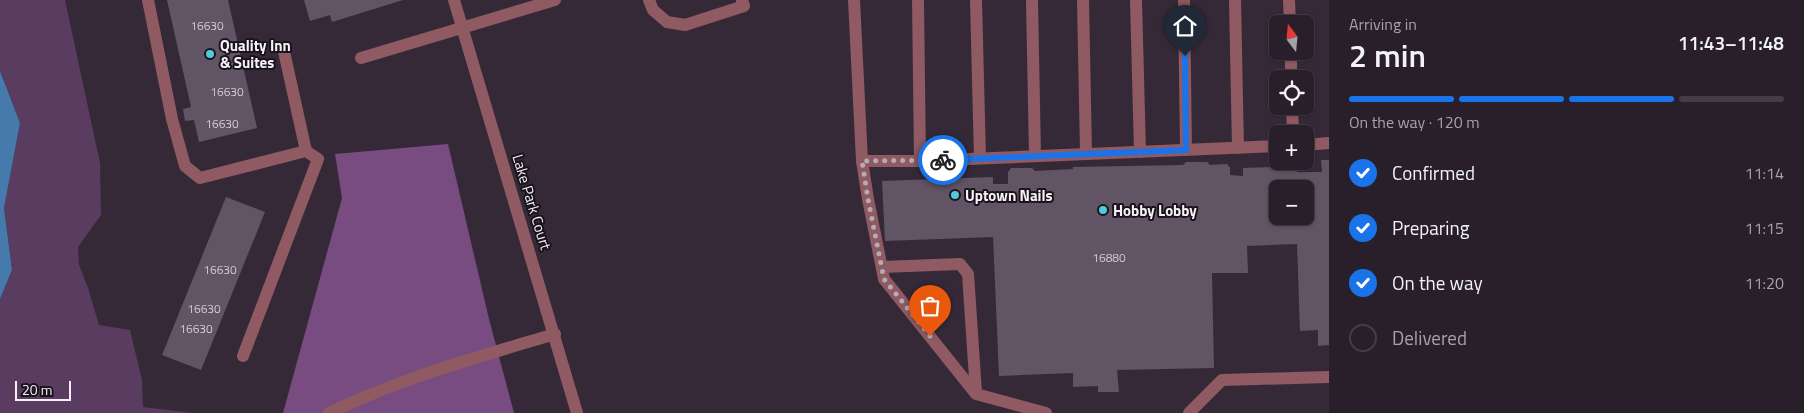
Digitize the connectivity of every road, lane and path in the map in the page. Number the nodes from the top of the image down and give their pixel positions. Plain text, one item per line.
1 (148, 0) edge
2 (454, 0) edge
3 (555, 0) edge
4 (649, 0) edge
5 (742, 0) edge
6 (854, 0) edge
7 (918, 0) edge
8 (976, 0) edge
9 (1032, 0) edge
10 (1083, 0) edge
11 (1136, 0) edge
12 (1184, 0) edge
13 (1235, 0) edge
14 (1289, 0) edge
15 (1290, 15) edge
16 (462, 27) junction
17 (283, 47) dead end
18 (361, 58) dead end
19 (1329, 143) edge
20 (1314, 144) edge
21 (1269, 146) edge
22 (1238, 148) junction
23 (1186, 150) junction
24 (306, 151) junction
25 (1140, 152) junction
26 (1086, 153) junction
27 (1035, 156) junction
28 (980, 158) junction
29 (862, 161) junction
30 (920, 161) junction
31 (882, 267) junction
32 (555, 334) junction
33 (243, 356) dead end
34 (1329, 377) edge
35 (976, 394) junction
36 (349, 408) edge
37 (329, 413) edge
38 (577, 413) edge
39 (1046, 413) edge
40 (1189, 413) edge

1 - 24 street
2 - 16 street, Lake Park Court
3 - 16 street
4 - 5 street
6 - 29 street
7 - 30 street
8 - 28 street
9 - 27 street
10 - 26 street
11 - 25 street
12 - 23 street
13 - 22 street
14 - 15 street
16 - 18 street
16 - 32 street, Lake Park Court
17 - 24 street
19 - 20 street
21 - 22 street
22 - 23 street
23 - 25 street
24 - 33 street
25 - 26 street
26 - 27 street
27 - 28 street
28 - 30 street
29 - 30 street
29 - 31 street
31 - 35 street
31 - 35 street
32 - 36 street
32 - 38 street, Lake Park Court
34 - 40 street
35 - 39 street
36 - 37 street

